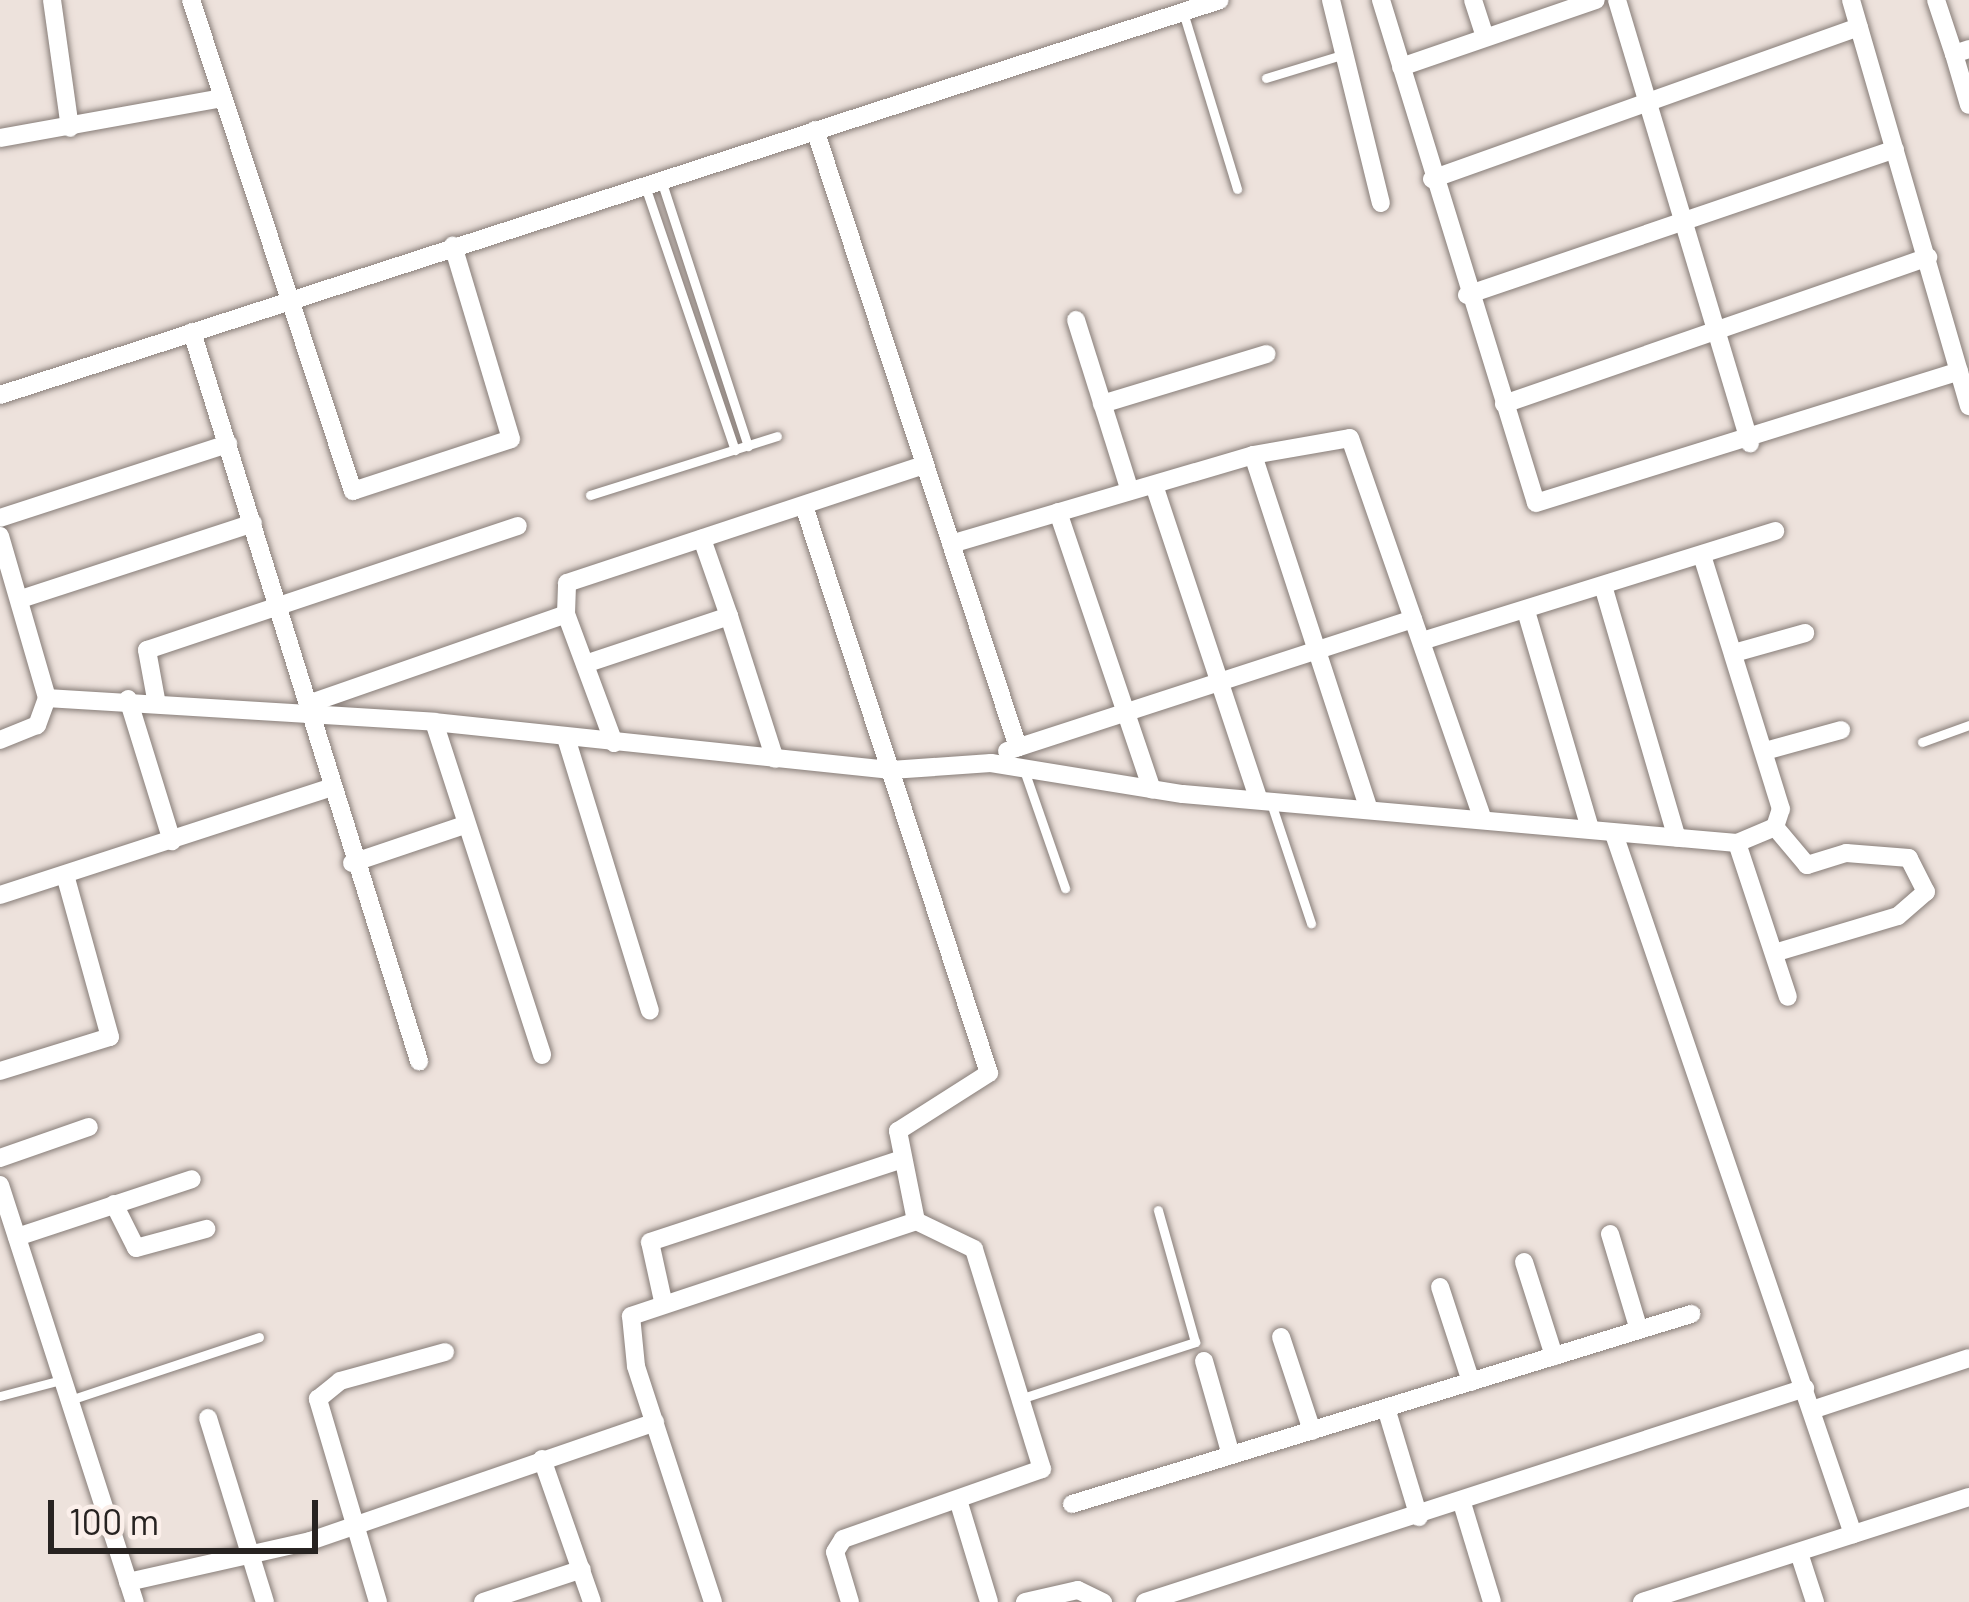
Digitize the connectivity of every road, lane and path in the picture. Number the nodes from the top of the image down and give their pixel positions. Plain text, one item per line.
1 (52, 0) edge
2 (190, 0) edge
3 (1220, 0) edge
4 (1331, 0) edge
5 (1381, 0) edge
6 (1473, 0) edge
7 (1596, 0) edge
8 (1617, 0) edge
9 (1851, 0) edge
10 (1936, 0) edge
11 (1183, 12) junction
12 (1859, 27) junction
13 (1485, 37) junction
14 (1961, 52) edge
15 (1346, 54) junction
16 (1401, 67) junction
17 (1266, 78) dead end
18 (216, 99) junction
19 (1969, 104) edge
20 (1646, 106) junction
21 (70, 128) junction
22 (814, 130) junction
23 (0, 138) edge
24 (1895, 148) junction
25 (1432, 179) junction
26 (653, 183) junction
27 (1238, 189) dead end
28 (1381, 203) dead end
29 (1682, 226) junction
30 (453, 246) junction
31 (1928, 257) junction
32 (1467, 295) junction
33 (291, 299) junction
34 (1076, 320) dead end
35 (192, 332) junction
36 (1717, 338) junction
37 (1268, 354) dead end
38 (1959, 371) junction
39 (0, 395) edge
40 (1102, 404) junction
41 (1504, 404) junction
42 (1969, 406) edge
43 (777, 436) dead end
44 (1750, 443) junction
45 (228, 444) junction
46 (748, 446) junction
47 (735, 450) junction
48 (1253, 455) junction
49 (924, 465) junction
50 (1154, 484) junction
51 (1130, 491) junction
52 (590, 495) dead end
53 (804, 506) junction
54 (1058, 512) junction
55 (0, 518) edge
56 (253, 523) junction
57 (518, 526) dead end
58 (1775, 531) dead end
59 (0, 536) edge
60 (702, 539) junction
61 (951, 544) junction
62 (1703, 559) junction
63 (1604, 589) junction
64 (21, 599) junction
65 (277, 608) junction
66 (1526, 611) junction
67 (566, 614) junction
68 (730, 616) junction
69 (1413, 619) junction
70 (1805, 633) dead end
71 (1422, 641) junction
72 (1318, 651) junction
73 (1734, 653) junction
74 (585, 664) junction
75 (1220, 681) junction
76 (47, 698) junction
77 (128, 699) junction
78 (156, 699) junction
79 (309, 709) junction
80 (1123, 712) junction
81 (434, 722) junction
82 (1969, 725) edge
83 (1841, 730) dead end
84 (0, 740) edge
85 (567, 741) junction
86 (1922, 742) dead end
87 (614, 743) junction
88 (1018, 747) junction
89 (1765, 751) junction
90 (775, 759) junction
91 (975, 764) junction
92 (890, 770) junction
93 (1025, 773) junction
94 (329, 788) junction
95 (1152, 790) junction
96 (1264, 799) junction
97 (1369, 810) junction
98 (1483, 820) junction
99 (464, 825) junction
100 (1775, 826) junction
101 (1590, 829) junction
102 (1614, 834) junction
103 (1677, 838) junction
104 (172, 841) junction
105 (1737, 843) junction
106 (352, 863) junction
107 (65, 875) junction
108 (1065, 888) dead end
109 (0, 895) edge
110 (1311, 923) dead end
111 (1774, 953) junction
112 (1788, 998) dead end
113 (650, 1010) dead end
114 (542, 1055) dead end
115 (419, 1060) dead end
116 (0, 1071) edge
117 (88, 1127) dead end
118 (0, 1158) edge
119 (903, 1160) junction
120 (192, 1179) dead end
121 (0, 1185) edge
122 (115, 1204) junction
123 (1158, 1210) dead end
124 (916, 1221) junction
125 (206, 1229) dead end
126 (1610, 1234) dead end
127 (17, 1237) junction
128 (1525, 1262) dead end
129 (1440, 1287) dead end
130 (663, 1301) junction
131 (1691, 1314) dead end
132 (1639, 1330) junction
133 (259, 1337) dead end
134 (1281, 1337) dead end
135 (445, 1352) dead end
136 (1554, 1356) junction
137 (1969, 1358) edge
138 (1204, 1361) dead end
139 (66, 1379) junction
140 (1471, 1382) junction
141 (1805, 1388) junction
142 (0, 1396) edge
143 (1026, 1397) junction
144 (73, 1399) junction
145 (1386, 1408) junction
146 (1812, 1410) junction
147 (208, 1418) dead end
148 (655, 1422) junction
149 (1312, 1431) junction
150 (1232, 1455) junction
151 (542, 1459) junction
152 (1969, 1497) edge
153 (959, 1503) junction
154 (1462, 1503) junction
155 (1072, 1504) dead end
156 (1419, 1517) junction
157 (353, 1523) junction
158 (1853, 1534) junction
159 (250, 1548) junction
160 (1799, 1552) junction
161 (582, 1568) junction
162 (128, 1582) junction
163 (1654, 1600) edge
164 (134, 1602) edge
165 (265, 1602) edge
166 (378, 1602) edge
167 (483, 1602) edge
168 (592, 1602) edge
169 (713, 1602) edge
170 (850, 1602) edge
171 (989, 1602) edge
172 (1025, 1602) edge
173 (1103, 1602) edge
174 (1145, 1602) edge
175 (1492, 1602) edge
176 (1815, 1602) edge

1 - 21 street
2 - 18 street
3 - 11 street
4 - 15 street
5 - 16 street
6 - 13 street
7 - 13 street
8 - 20 street
9 - 12 street
10 - 14 street
11 - 22 street
11 - 27 lane
12 - 20 street
12 - 24 street
13 - 16 street
14 - 19 street
15 - 17 lane
15 - 28 street
16 - 25 street
18 - 21 street
18 - 33 street
20 - 25 street
20 - 29 street
21 - 23 street
22 - 26 street
22 - 49 street
24 - 29 street
24 - 31 street
25 - 32 street
26 - 30 street
26 - 46 lane
26 - 47 lane
29 - 32 street
29 - 36 street
30 - 33 street
30 - 33 street
31 - 36 street
31 - 38 street
32 - 41 street
33 - 35 street
34 - 40 street
35 - 39 street
35 - 45 street
36 - 41 street
36 - 44 street
37 - 40 street
38 - 42 street
38 - 44 street
40 - 51 street
41 - 44 street
43 - 46 lane
45 - 55 street
45 - 56 street
46 - 47 lane
47 - 52 lane
48 - 50 street
48 - 69 street
48 - 72 street
49 - 53 street
49 - 61 street
50 - 51 street
50 - 75 street
51 - 54 street
53 - 60 street
53 - 92 street
54 - 61 street
54 - 80 street
56 - 64 street
56 - 65 street
57 - 65 street
58 - 62 street
59 - 64 street
60 - 67 street
60 - 68 street
61 - 88 street
62 - 63 street
62 - 73 street
63 - 66 street
63 - 103 street
64 - 76 street
65 - 78 street
65 - 79 street
66 - 71 street
66 - 101 street
67 - 74 street
67 - 79 street
68 - 74 street
68 - 90 street
69 - 71 street
69 - 72 street
70 - 73 street
71 - 98 street
72 - 75 street
72 - 97 street
73 - 89 street
74 - 87 street
75 - 80 street
75 - 96 street
76 - 77 street
76 - 84 street
77 - 78 street
77 - 104 street
78 - 79 street
79 - 81 street
79 - 94 street
80 - 88 street
80 - 95 street
81 - 85 street
81 - 99 street
82 - 86 lane
83 - 89 street
85 - 87 street
85 - 113 street
87 - 90 street
88 - 91 street
89 - 100 street
90 - 92 street
91 - 92 street
91 - 93 street
92 - 119 street
93 - 95 street
93 - 108 lane
94 - 104 street
94 - 106 street
95 - 96 street
96 - 97 street
96 - 110 lane
97 - 98 street
98 - 101 street
99 - 106 street
99 - 114 street
100 - 105 street
100 - 111 street
101 - 102 street
102 - 103 street
102 - 141 street
103 - 105 street
104 - 107 street
105 - 111 street
106 - 115 street
107 - 109 street
107 - 116 street
111 - 112 street
117 - 118 street
119 - 124 street
119 - 130 street
120 - 122 street
121 - 127 street
122 - 125 street
122 - 127 street
123 - 143 lane
124 - 130 street
124 - 143 street
126 - 132 street
127 - 139 street
128 - 136 street
129 - 140 street
130 - 148 street
131 - 132 street
132 - 136 street
133 - 144 lane
134 - 149 street
135 - 157 street
136 - 140 street
137 - 146 street
138 - 150 street
139 - 142 lane
139 - 144 street
140 - 145 street
141 - 146 street
141 - 154 street
143 - 153 street
144 - 162 street
145 - 149 street
145 - 156 street
146 - 158 street
147 - 159 street
148 - 151 street
148 - 169 street
149 - 150 street
150 - 155 street
151 - 157 street
151 - 161 street
152 - 158 street
153 - 170 street
153 - 171 street
154 - 156 street
154 - 175 street
156 - 174 street
157 - 159 street
157 - 166 street
158 - 160 street
159 - 162 street
159 - 165 street
160 - 163 street
160 - 176 street
161 - 167 street
161 - 168 street
162 - 164 street
172 - 173 street

